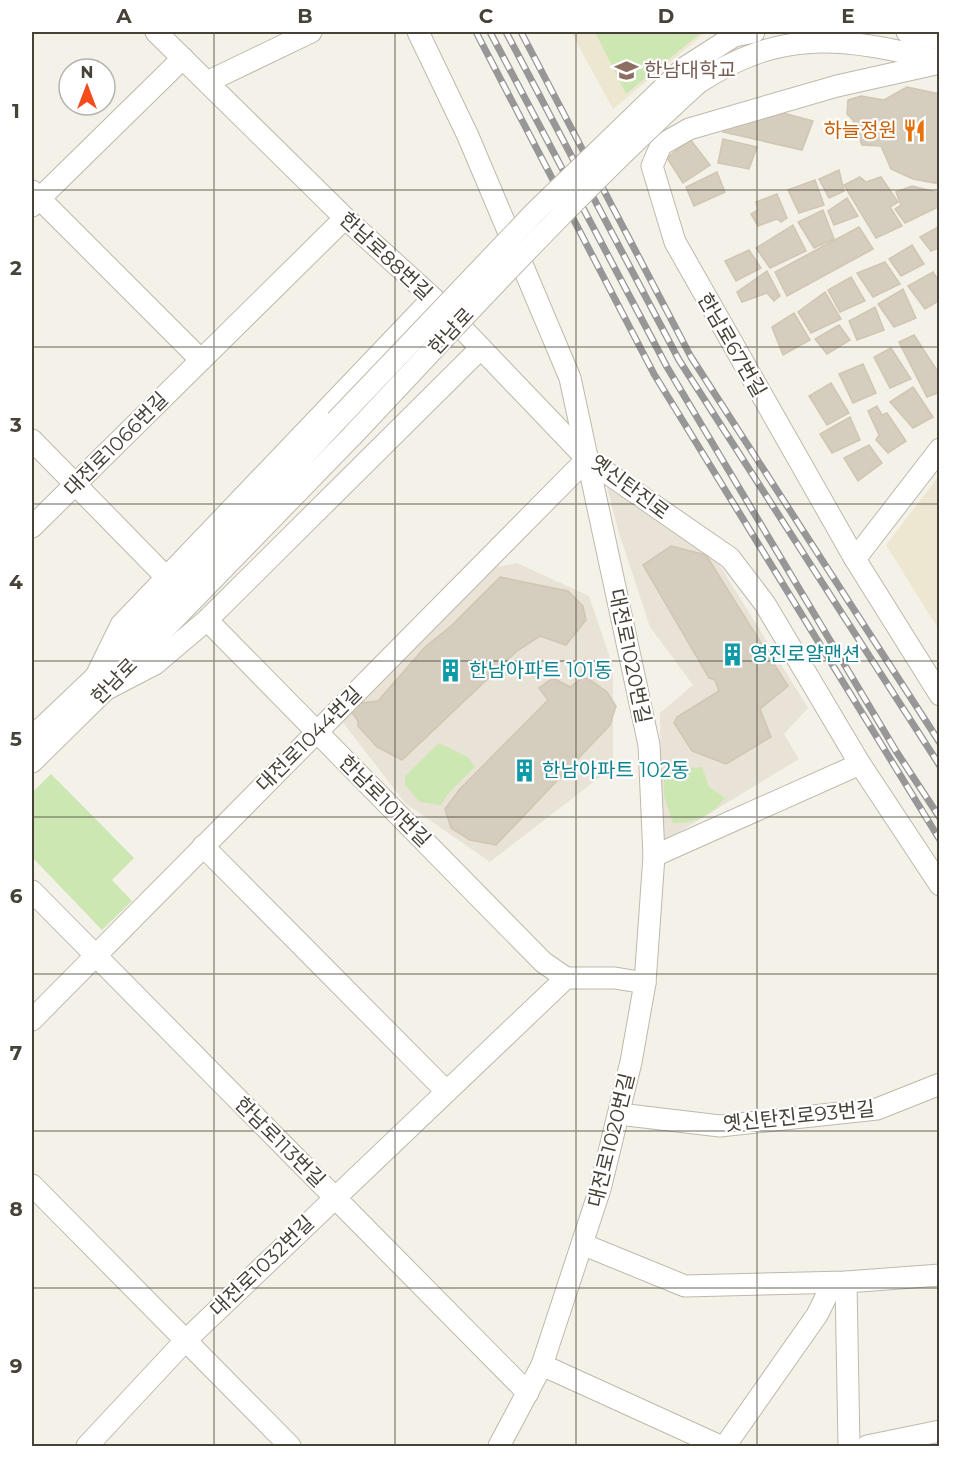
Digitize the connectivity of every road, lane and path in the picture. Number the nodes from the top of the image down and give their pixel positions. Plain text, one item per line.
1 (156, 32) edge
2 (311, 32) edge
3 (418, 32) edge
4 (754, 32) edge
5 (907, 32) edge
6 (939, 39) edge
7 (855, 44) junction
8 (183, 58) junction
9 (939, 62) edge
10 (691, 75) junction
11 (207, 82) junction
12 (837, 86) junction
13 (34, 199) edge
14 (345, 218) junction
15 (433, 298) junction
16 (481, 348) junction
17 (201, 360) junction
18 (32, 440) edge
19 (939, 449) edge
20 (588, 459) junction
21 (75, 484) junction
22 (32, 527) edge
23 (855, 559) junction
24 (166, 577) junction
25 (207, 620) junction
26 (100, 684) junction
27 (939, 695) edge
28 (317, 731) junction
29 (32, 737) edge
30 (32, 762) edge
31 (860, 764) junction
32 (203, 846) junction
33 (654, 856) junction
34 (939, 885) edge
35 (32, 891) edge
36 (95, 954) junction
37 (566, 978) junction
38 (645, 982) junction
39 (32, 1020) edge
40 (446, 1091) junction
41 (936, 1094) edge
42 (619, 1113) junction
43 (32, 1185) edge
44 (334, 1197) junction
45 (582, 1244) junction
46 (939, 1275) edge
47 (839, 1283) junction
48 (184, 1342) junction
49 (542, 1365) junction
50 (528, 1393) junction
51 (939, 1431) edge
52 (87, 1446) edge
53 (290, 1446) edge
54 (499, 1446) edge
55 (720, 1446) edge
56 (725, 1446) edge
57 (849, 1446) edge
58 (867, 1446) edge

1 - 8 street, 한남로88번길
2 - 11 street
3 - 20 street, 옛신탄진로
4 - 10 street, 한남로
5 - 6 street
7 - 9 street, 한남로
7 - 10 street, 한남로
7 - 12 street
8 - 11 street, 한남로88번길
8 - 13 street
9 - 12 street, 한남로67번길
10 - 26 street, 한남로, bridge
10 - 26 street, 한남로, bridge
11 - 14 street, 한남로88번길
12 - 23 street, 한남로67번길
13 - 17 street
14 - 15 street, 한남로88번길
14 - 17 street, 대전로1066번길
15 - 16 street, 한남로88번길
15 - 24 street
16 - 20 street, 한남로88번길
16 - 25 street
17 - 21 street, 대전로1066번길
18 - 21 street
19 - 23 street
20 - 28 street, 대전로1044번길
20 - 31 street, 옛신탄진로
20 - 33 street, 대전로1020번길
21 - 22 street, 대전로1066번길
21 - 24 street
23 - 27 street, 한남로67번길
24 - 26 street
25 - 26 street
25 - 28 street, 한남로101번길
26 - 29 street, 한남로
26 - 30 street, 한남로
28 - 32 street, 대전로1044번길
28 - 37 street, 한남로101번길
31 - 33 street
31 - 34 street, 옛신탄진로
32 - 36 street, 대전로1044번길
32 - 40 street
33 - 38 street, 대전로1020번길
35 - 36 street, 한남로113번길
36 - 39 street, 대전로1044번길
36 - 44 street, 한남로113번길
37 - 38 street
37 - 40 street, 대전로1032번길
38 - 42 street, 대전로1020번길
40 - 44 street, 대전로1032번길
41 - 42 street, 옛신탄진로93번길
42 - 45 street, 대전로1020번길
43 - 48 street
44 - 48 street, 대전로1032번길
44 - 50 street, 한남로113번길
45 - 47 street
45 - 49 street, 대전로1020번길
46 - 47 street
47 - 56 street
47 - 57 street
48 - 52 street, 대전로1032번길
48 - 53 street
49 - 50 street, 대전로1020번길
49 - 55 street
50 - 54 street, 대전로1020번길
51 - 58 street

